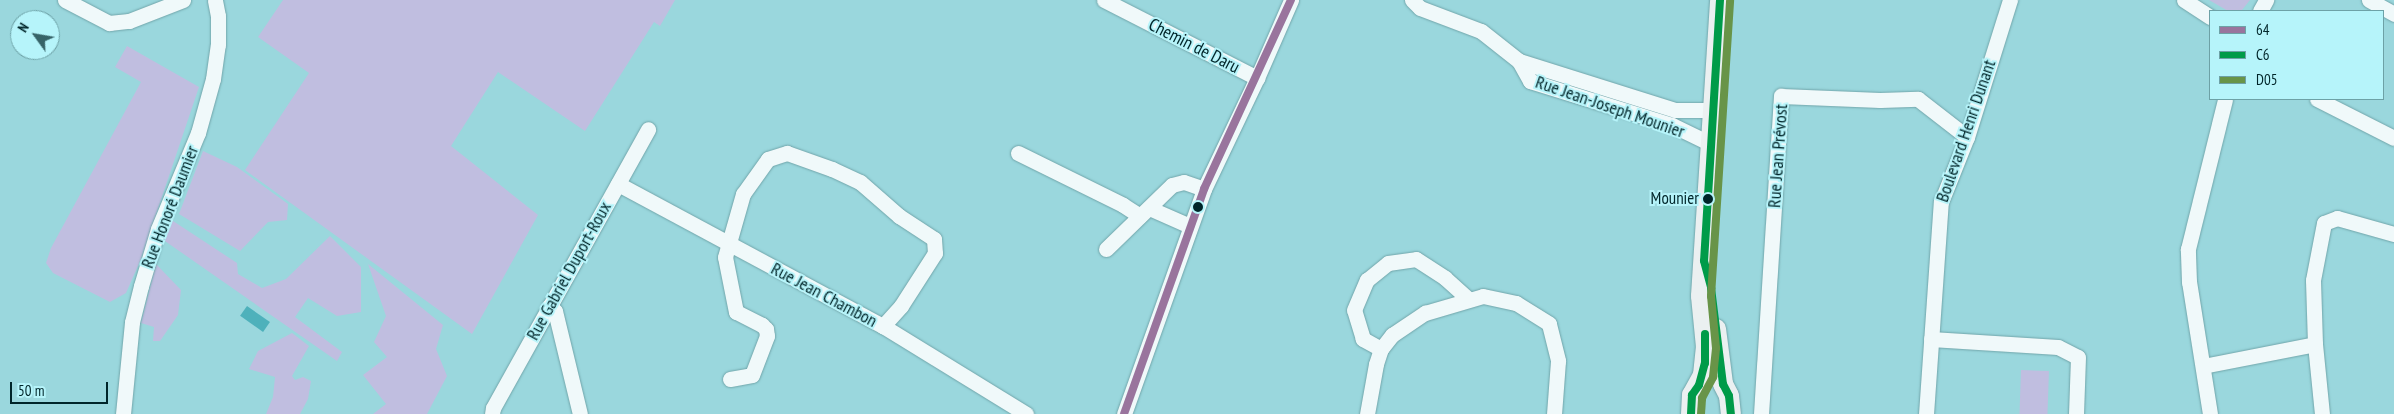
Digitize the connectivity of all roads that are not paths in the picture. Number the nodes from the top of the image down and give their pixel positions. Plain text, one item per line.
1 (65, 0) edge
2 (183, 0) edge
3 (215, 0) edge
4 (1104, 0) edge
5 (1291, 0) edge
6 (1412, 0) edge
7 (1720, 0) edge
8 (2010, 0) edge
9 (2184, 0) edge
10 (2368, 0) edge
11 (2394, 14) edge
12 (2209, 16) edge
13 (1519, 60) junction
14 (1257, 78) junction
15 (2225, 100) edge
16 (2319, 100) edge
17 (1675, 110) junction
18 (1713, 110) junction
19 (1672, 125) junction
20 (648, 129) dead end
21 (1967, 137) junction
22 (2394, 138) edge
23 (1711, 144) junction
24 (1018, 153) dead end
25 (618, 184) junction
26 (1204, 189) junction
27 (1145, 212) junction
28 (1190, 226) junction
29 (2394, 234) edge
30 (728, 246) junction
31 (1106, 249) dead end
32 (1704, 261) junction
33 (1468, 299) junction
34 (550, 306) junction
35 (883, 326) junction
36 (1930, 339) junction
37 (2315, 344) junction
38 (1381, 349) junction
39 (2203, 366) junction
40 (730, 379) dead end
41 (1723, 384) junction
42 (1699, 385) junction
43 (123, 414) edge
44 (492, 414) edge
45 (580, 414) edge
46 (1026, 414) edge
47 (1124, 414) edge
48 (1367, 414) edge
49 (1554, 414) edge
50 (1691, 414) edge
51 (1731, 414) edge
52 (1738, 414) edge
53 (1761, 414) edge
54 (1926, 414) edge
55 (2076, 414) edge
56 (2210, 414) edge
57 (2322, 414) edge

1 - 2 street
3 - 43 street, Rue Honoré Daumier
4 - 14 street, Chemin de Daru
5 - 14 street
6 - 13 street, Rue Jean-Joseph Mounier
7 - 18 main road
8 - 21 street, Boulevard Henri Dunant
9 - 12 street
10 - 11 street
13 - 17 street, Rue Jean-Joseph Mounier
13 - 19 street, Rue Jean-Joseph Mounier
14 - 26 street
15 - 39 street
16 - 22 street
17 - 18 street, Rue Jean-Joseph Mounier
17 - 19 street
18 - 23 main road
19 - 23 street, Rue Jean-Joseph Mounier
20 - 25 street, Rue Gabriel Duport-Roux
21 - 36 street, Boulevard Henri Dunant
21 - 53 street, Rue Jean Prévost
23 - 32 main road
24 - 27 street
25 - 30 street, Rue Jean Chambon
25 - 34 street, Rue Gabriel Duport-Roux
26 - 27 street
26 - 28 street
27 - 28 street
27 - 31 street
28 - 47 street
29 - 37 street
30 - 35 street, Rue Jean Chambon
30 - 35 street
30 - 40 street
32 - 41 main road
32 - 42 main road
33 - 38 street
33 - 38 street
33 - 49 street
34 - 44 street, Rue Gabriel Duport-Roux
34 - 45 street
35 - 46 street, Rue Jean Chambon
36 - 54 street, Boulevard Henri Dunant
36 - 55 street
37 - 39 street
37 - 57 street
38 - 48 street
39 - 56 street
41 - 42 main road
41 - 51 main road
42 - 50 main road
51 - 52 street

